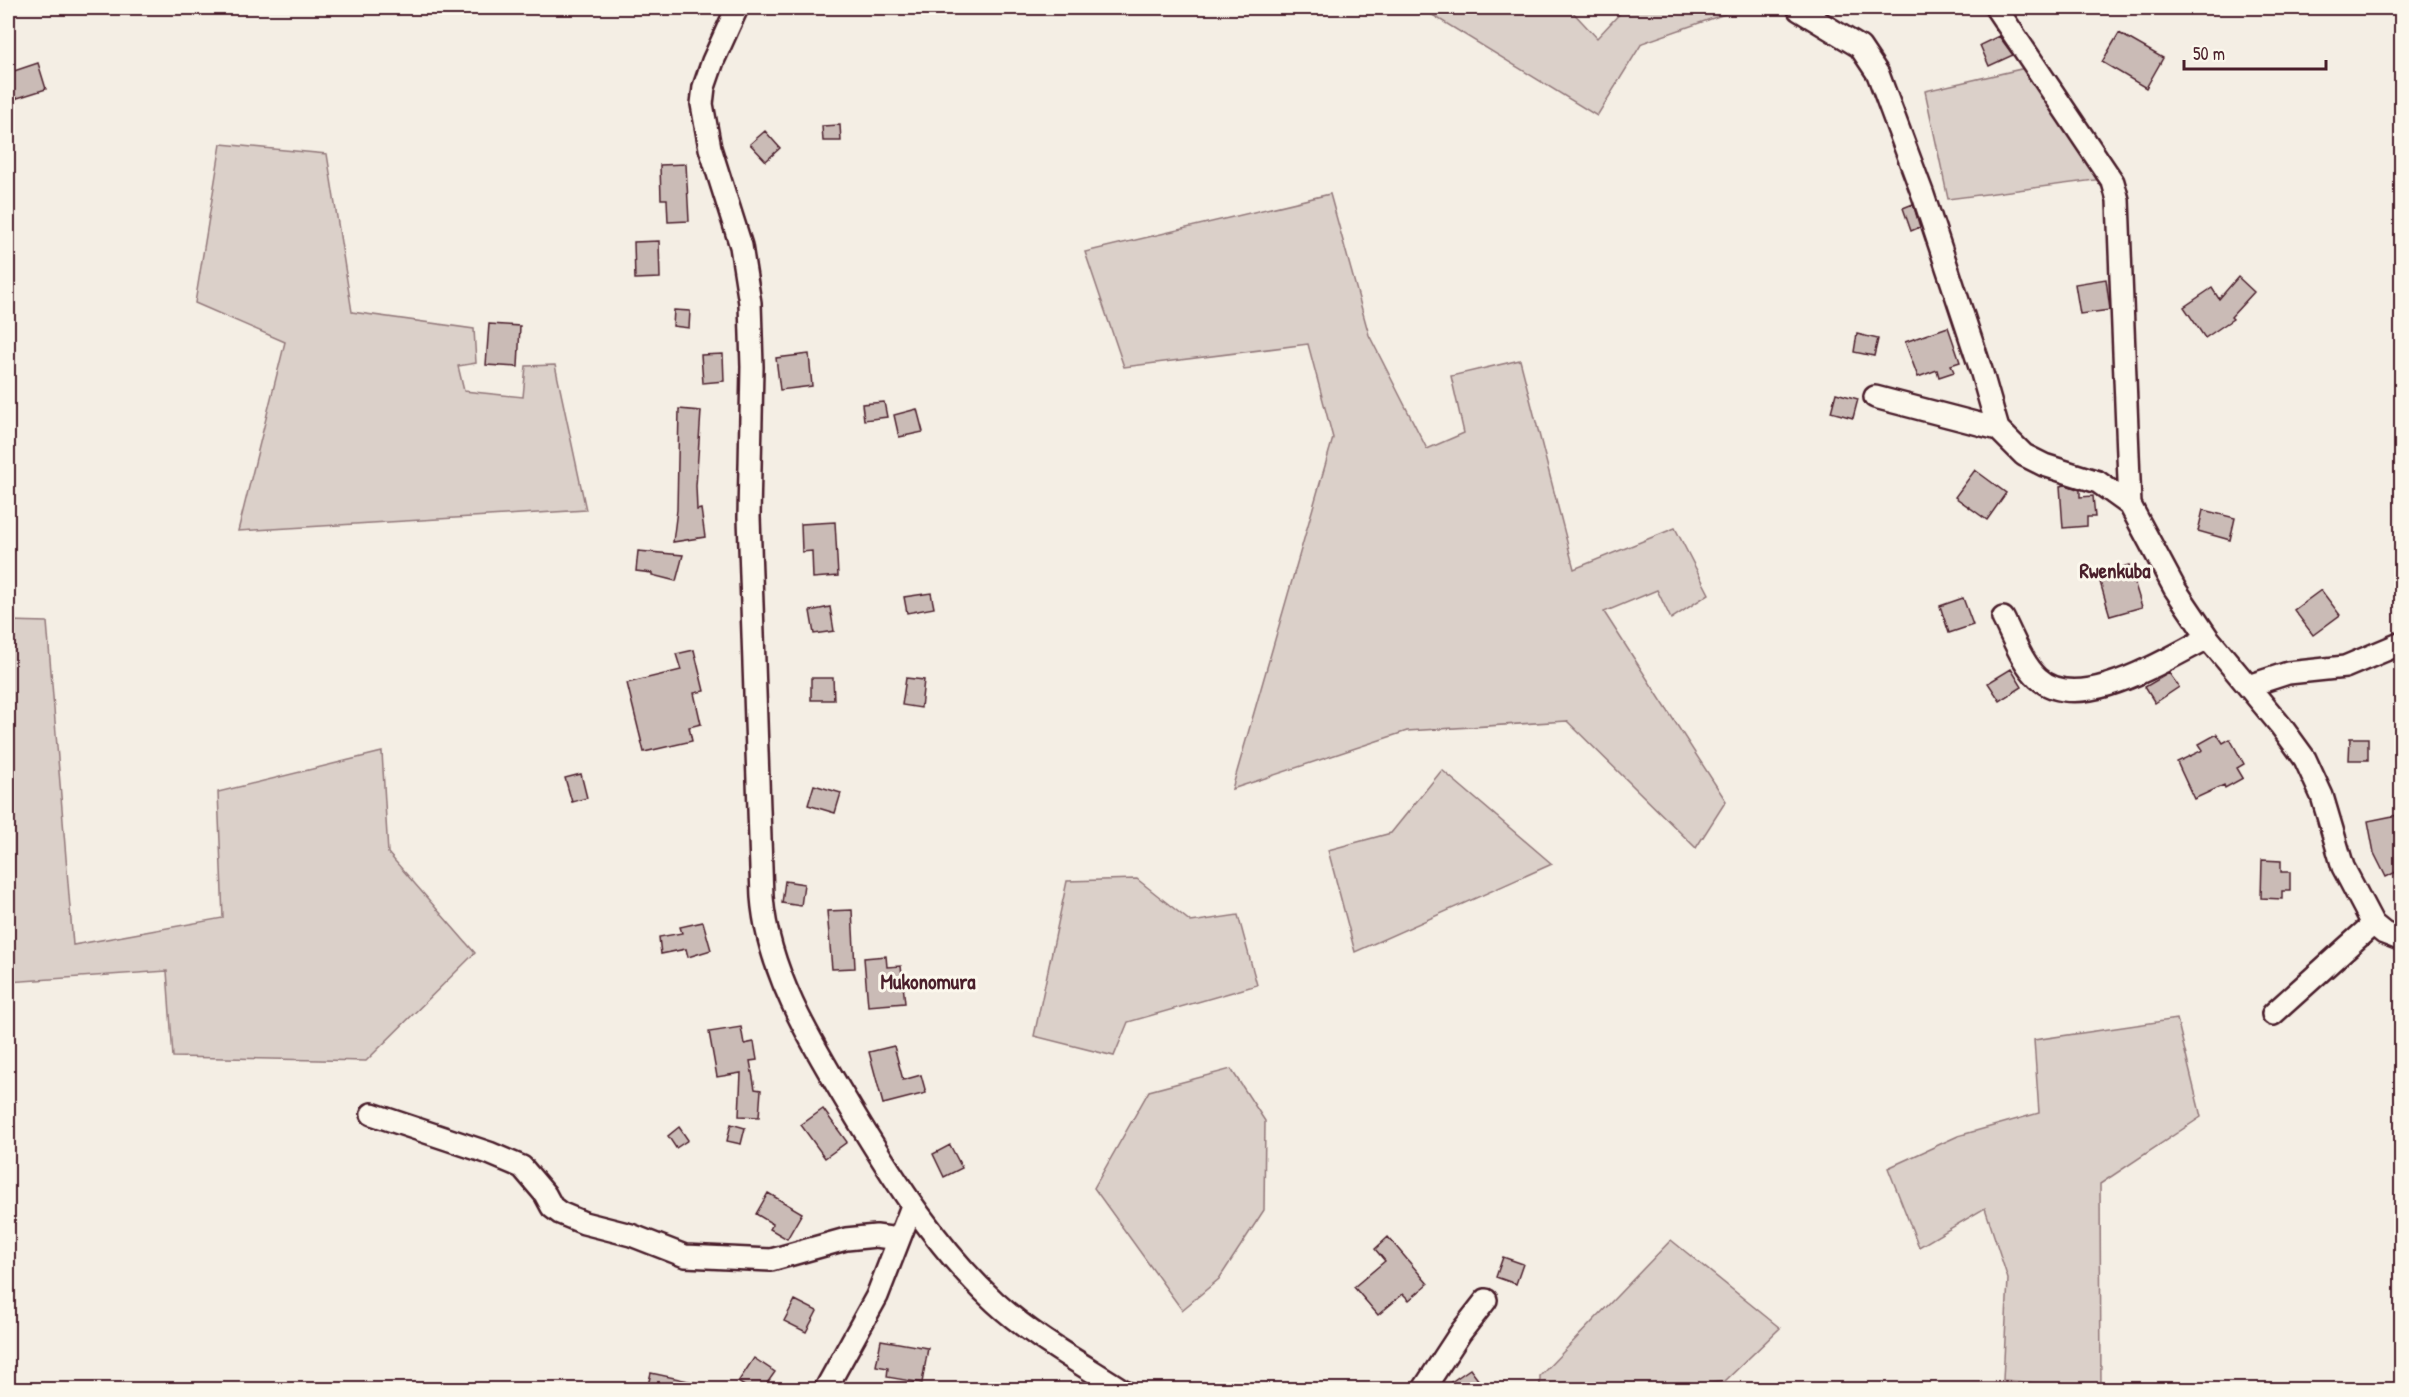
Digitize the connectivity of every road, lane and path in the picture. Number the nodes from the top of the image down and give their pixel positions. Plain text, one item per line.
1 (737, 8) edge
2 (1996, 8) edge
3 (1799, 10) dead end
4 (1875, 397) dead end
5 (1998, 429) junction
6 (2130, 505) junction
7 (2003, 618) dead end
8 (2208, 638) junction
9 (2402, 643) edge
10 (2248, 686) junction
11 (2373, 924) junction
12 (2402, 940) edge
13 (2273, 1014) dead end
14 (372, 1114) dead end
15 (912, 1206) junction
16 (898, 1239) junction
17 (1486, 1300) dead end
18 (825, 1389) edge
19 (1122, 1389) edge
20 (1423, 1389) edge

1 - 15 street
2 - 6 street
3 - 5 street
4 - 5 street
5 - 6 street
6 - 8 street
7 - 8 street
8 - 10 street
9 - 10 street
10 - 11 street
11 - 12 street
11 - 13 street
14 - 16 street
15 - 16 street
15 - 19 street
16 - 18 street
17 - 20 street

